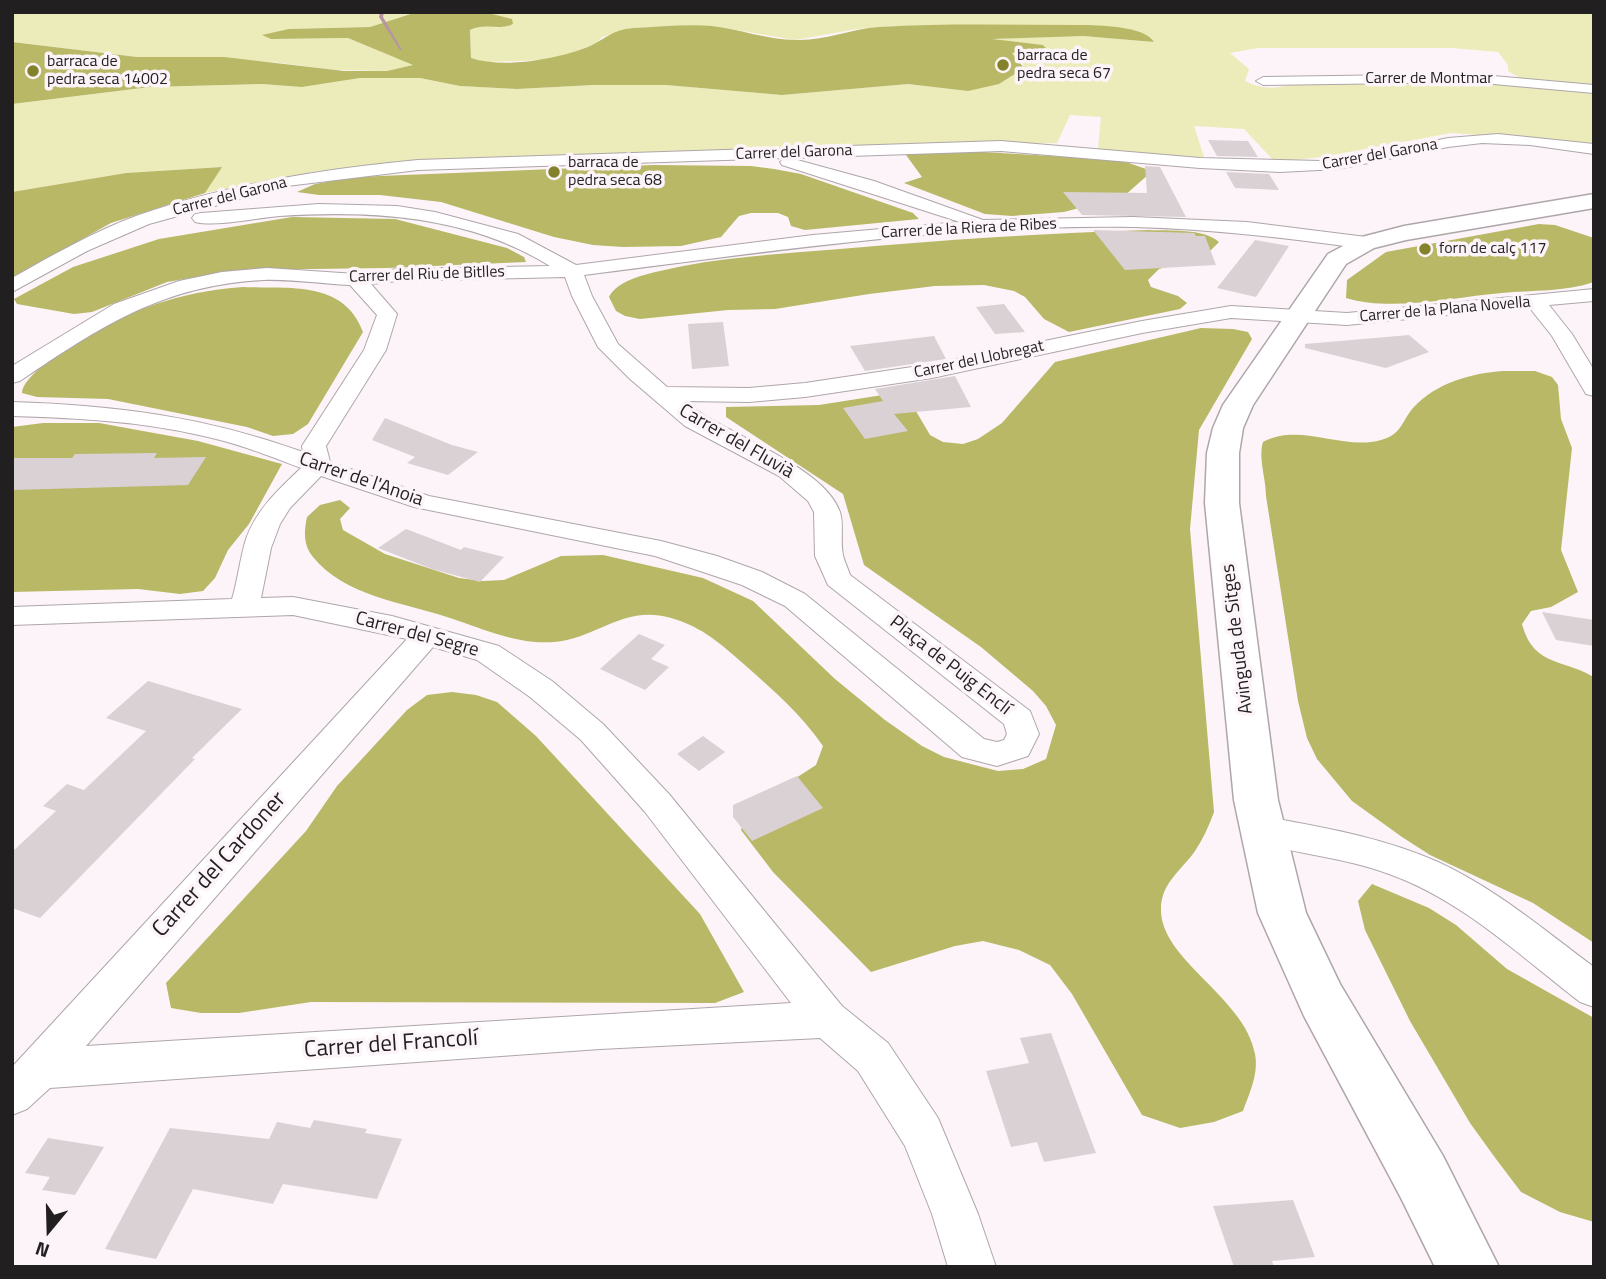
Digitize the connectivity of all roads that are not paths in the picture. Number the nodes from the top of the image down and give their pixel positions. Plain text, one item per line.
1 (1264, 81) dead end
2 (1594, 89) edge
3 (1594, 149) edge
4 (752, 155) junction
5 (1594, 201) edge
6 (985, 225) junction
7 (1366, 243) junction
8 (80, 247) junction
9 (573, 271) junction
10 (356, 280) junction
11 (12, 286) edge
12 (1594, 295) edge
13 (1535, 301) junction
14 (1296, 317) junction
15 (12, 376) edge
16 (1594, 389) edge
17 (661, 394) junction
18 (12, 409) edge
19 (317, 465) junction
20 (838, 579) junction
21 (795, 600) junction
22 (244, 607) junction
23 (12, 615) edge
24 (428, 634) junction
25 (1261, 830) junction
26 (1594, 990) edge
27 (828, 1020) junction
28 (26, 1082) edge
29 (972, 1267) edge
30 (1468, 1267) edge

1 - 2 street, Carrer de Montmar
3 - 4 street, Carrer del Garona
4 - 6 street
4 - 8 street, Carrer del Garona
5 - 7 street, Avinguda de Sitges
6 - 7 street, Carrer de la Riera de Ribes
6 - 9 street, Carrer de la Riera de Ribes
7 - 14 street, Avinguda de Sitges
8 - 9 street
8 - 11 street, Carrer del Garona
9 - 10 street, Carrer del Riu de Bitlles
9 - 17 street, Carrer del Fluvià
10 - 15 street, Carrer del Riu de Bitlles
10 - 19 street
12 - 13 street, Carrer de la Plana Novella
13 - 14 street, Carrer de la Plana Novella
13 - 16 street
14 - 17 street, Carrer del Llobregat
14 - 25 street, Avinguda de Sitges
17 - 20 street, Carrer del Fluvià
18 - 19 street, Carrer de l'Anoia
19 - 21 street, Carrer de l'Anoia
19 - 22 street
20 - 21 street
20 - 21 street, Plaça de Puig Enclí
22 - 23 street, Carrer del Segre
22 - 24 street, Carrer del Segre
24 - 27 street, Carrer del Segre
24 - 28 street, Carrer del Cardoner
25 - 26 street
25 - 30 street, Avinguda de Sitges
27 - 28 street, Carrer del Francolí
27 - 29 street, Carrer del Segre

